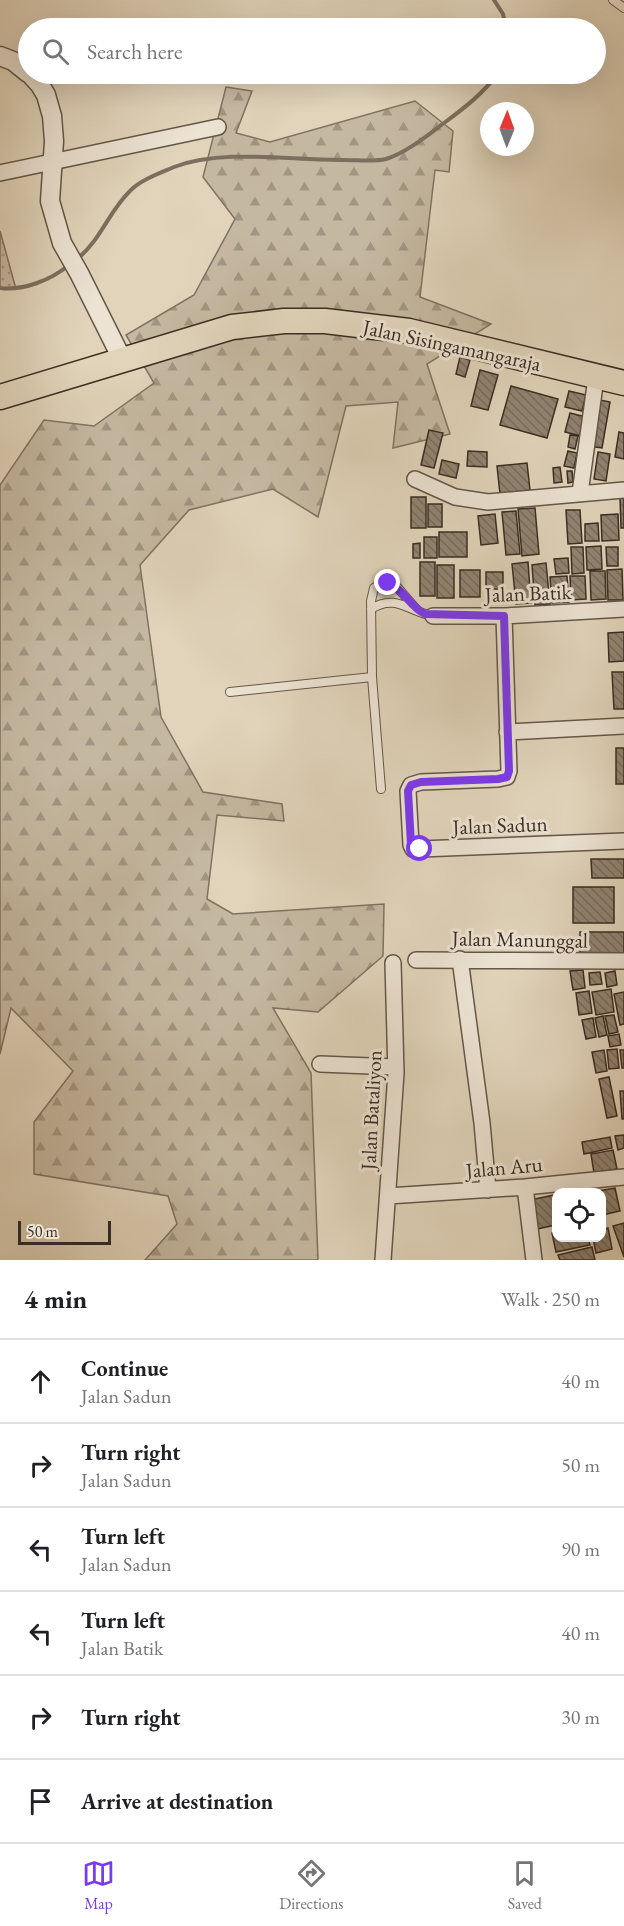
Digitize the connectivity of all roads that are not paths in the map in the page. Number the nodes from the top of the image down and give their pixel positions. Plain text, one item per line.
1 (613, 0) edge
2 (624, 8) edge
3 (0, 56) edge
4 (18, 65) edge
5 (39, 84) edge
6 (218, 127) dead end
7 (53, 162) junction
8 (0, 173) edge
9 (122, 359) junction
10 (596, 378) junction
11 (624, 383) edge
12 (0, 397) edge
13 (415, 479) dead end
14 (624, 489) edge
15 (580, 493) junction
16 (371, 609) junction
17 (624, 609) edge
18 (417, 610) junction
19 (433, 616) joint
20 (504, 616) junction
21 (372, 677) junction
22 (230, 692) dead end
23 (624, 726) edge
24 (507, 732) junction
25 (381, 789) dead end
26 (624, 841) edge
27 (460, 959) junction
28 (416, 960) dead end
29 (624, 961) edge
30 (393, 963) dead end
31 (320, 1064) dead end
32 (396, 1067) junction
33 (624, 1177) edge
34 (525, 1187) junction
35 (488, 1190) junction
36 (388, 1196) junction
37 (383, 1260) edge
38 (534, 1260) edge

1 - 2 lane
3 - 4 street
5 - 7 street
6 - 7 street
7 - 8 street
7 - 9 street
9 - 10 highway, Jalan Sisingamangaraja
9 - 12 highway, Jalan Sisingamangaraja
10 - 11 highway, Jalan Sisingamangaraja
10 - 15 street
13 - 15 street
14 - 15 street
16 - 18 lane
16 - 18 lane
16 - 21 lane
17 - 20 street, Jalan Batik
18 - 19 lane
19 - 20 street, Jalan Batik
20 - 24 street, Jalan Sadun
21 - 22 lane
21 - 25 lane
23 - 24 street
24 - 26 street, Jalan Sadun
27 - 28 street, Jalan Manunggal
27 - 29 street, Jalan Manunggal
27 - 35 street
30 - 32 street, Jalan Bataliyon
31 - 32 street
32 - 36 street, Jalan Bataliyon
33 - 34 street, Jalan Aru
34 - 35 street, Jalan Aru
34 - 38 street
35 - 36 street, Jalan Aru
36 - 37 street, Jalan Bataliyon

